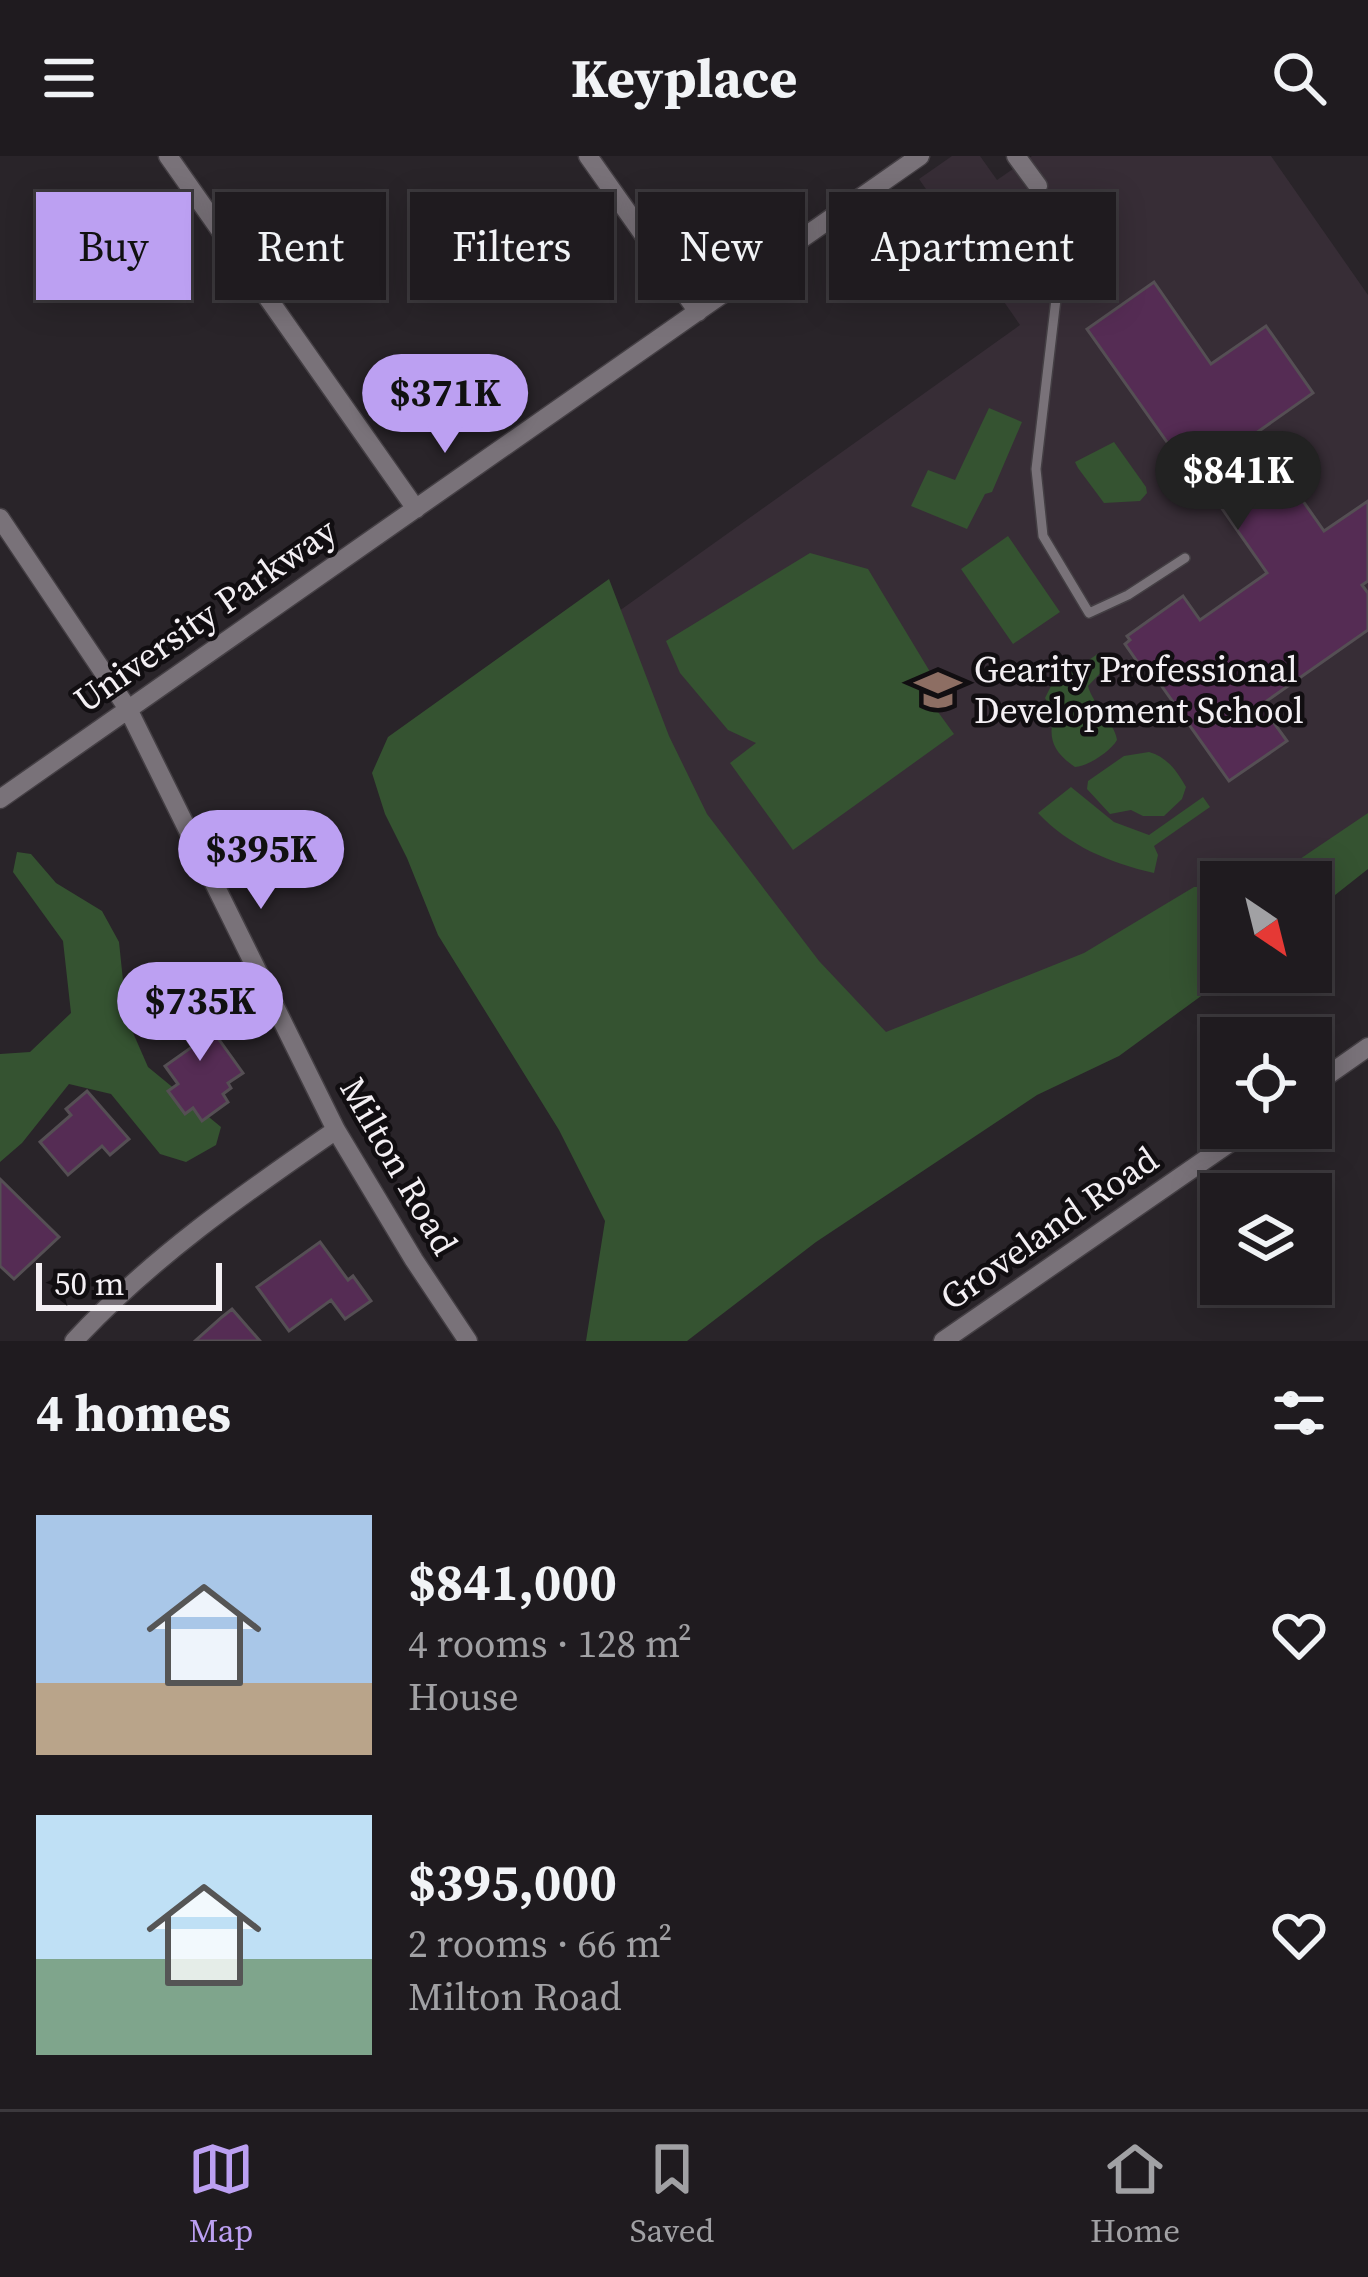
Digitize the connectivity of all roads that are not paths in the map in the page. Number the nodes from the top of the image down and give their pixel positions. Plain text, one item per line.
1 (168, 156) edge
2 (588, 156) edge
3 (920, 156) edge
4 (1016, 156) edge
5 (1038, 186) dead end
6 (1056, 300) edge
7 (698, 312) junction
8 (416, 509) junction
9 (0, 518) edge
10 (1185, 558) dead end
11 (128, 709) junction
12 (0, 799) edge
13 (1368, 1047) edge
14 (1332, 1072) edge
15 (336, 1130) junction
16 (1221, 1149) edge
17 (74, 1341) edge
18 (468, 1341) edge
19 (944, 1341) edge

1 - 8 street
2 - 7 street
3 - 7 street, University Parkway
4 - 5 street
6 - 10 lane
7 - 8 street, University Parkway
8 - 11 street, University Parkway
9 - 11 street, Milton Road
11 - 12 street, University Parkway
11 - 15 street, Milton Road
13 - 14 street
15 - 17 street
15 - 18 street, Milton Road
16 - 19 street, Groveland Road

